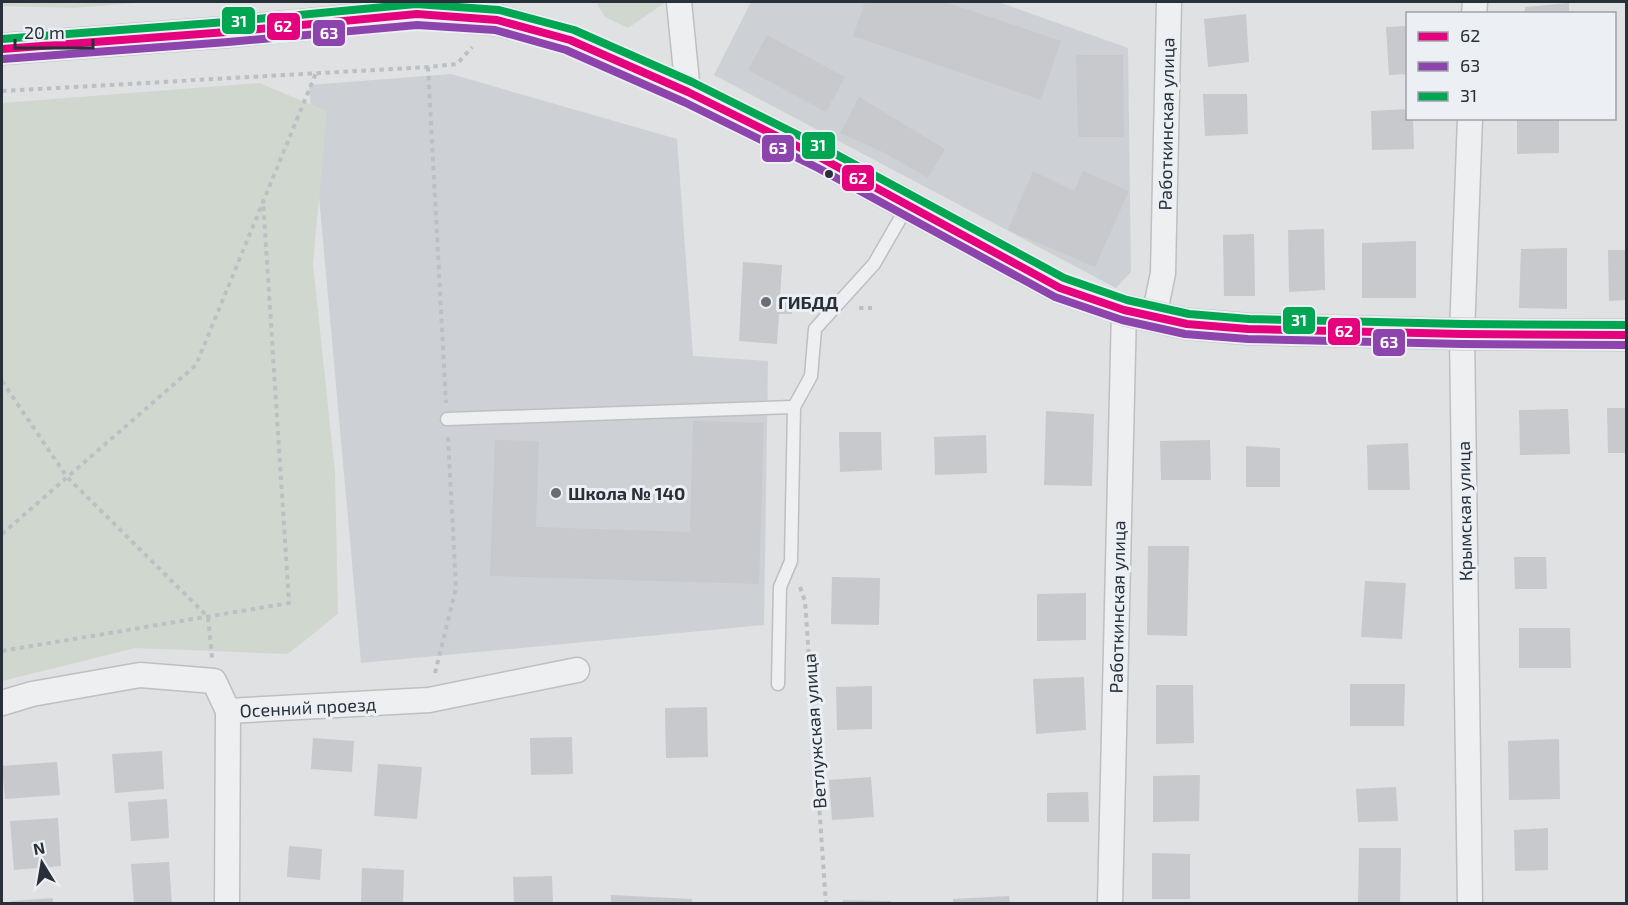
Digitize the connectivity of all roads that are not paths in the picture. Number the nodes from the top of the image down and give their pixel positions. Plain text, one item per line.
1 (679, 2) edge
2 (1169, 2) edge
3 (2, 49) edge
4 (688, 92) junction
5 (1470, 120) edge
6 (908, 204) junction
7 (1139, 313) junction
8 (1462, 334) junction
9 (1626, 334) edge
10 (794, 407) junction
11 (447, 419) road end
12 (577, 670) dead end
13 (778, 684) dead end
14 (2, 703) edge
15 (228, 711) junction
16 (227, 903) edge
17 (1110, 903) edge
18 (1470, 903) edge

1 - 4 street
2 - 7 street, Работкинская улица
3 - 4 street
4 - 6 street
5 - 8 street, Крымская улица
6 - 7 street
6 - 10 lane, Ветлужская улица
7 - 8 street
7 - 17 street, Работкинская улица
8 - 9 street
8 - 18 street, Крымская улица
10 - 11 lane
10 - 13 lane, Ветлужская улица
12 - 15 street, Осенний проезд
14 - 15 street
15 - 16 street, Осенний проезд

